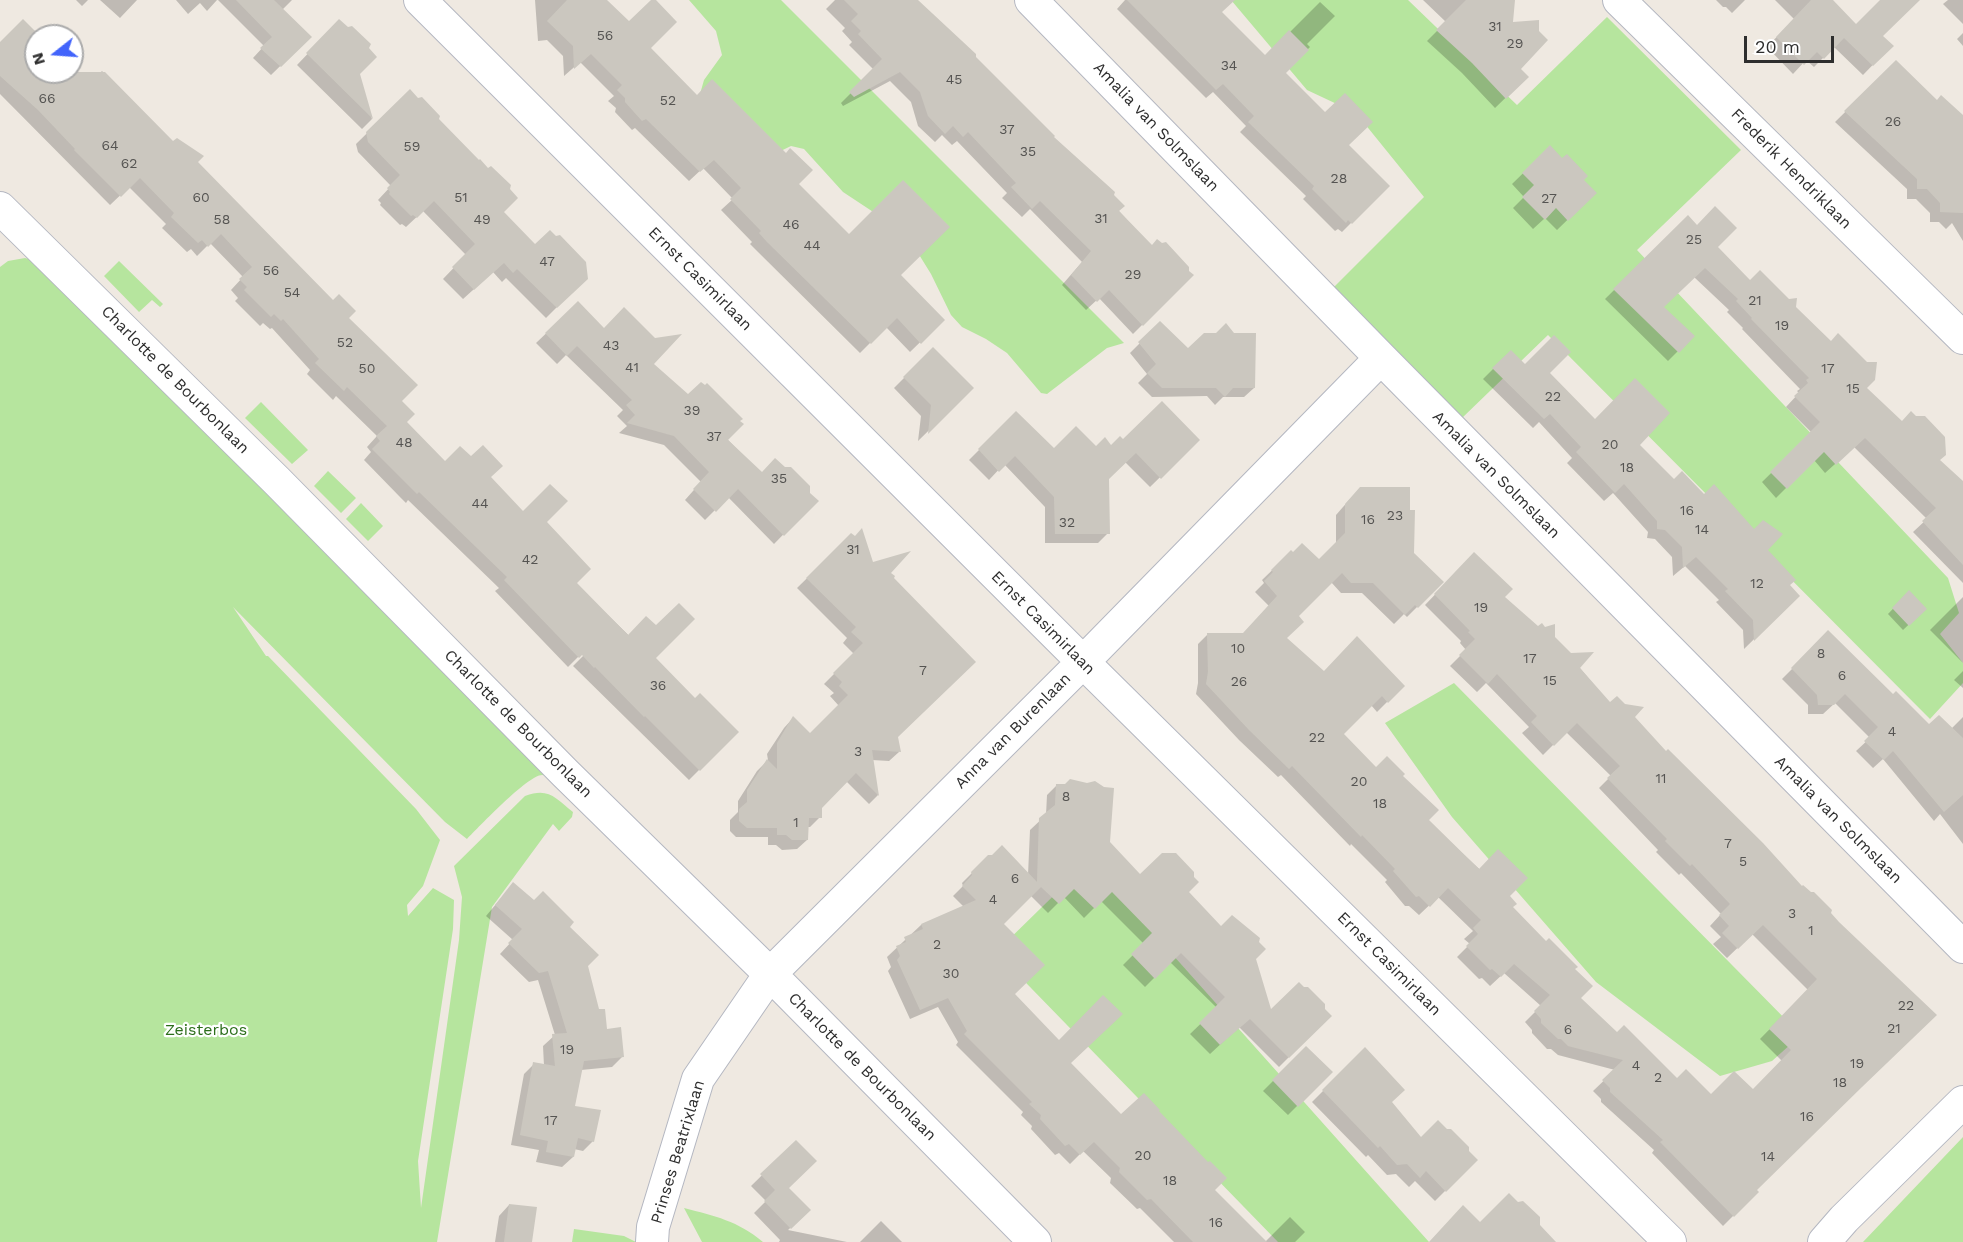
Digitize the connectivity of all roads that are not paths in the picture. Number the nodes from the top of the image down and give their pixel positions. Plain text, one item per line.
1 (420, 0) edge
2 (1031, 0) edge
3 (1619, 0) edge
4 (0, 208) edge
5 (1963, 338) edge
6 (1381, 358) junction
7 (1083, 662) junction
8 (1963, 947) edge
9 (770, 974) junction
10 (1963, 1102) edge
11 (652, 1242) edge
12 (1035, 1242) edge
13 (1670, 1242) edge
14 (1824, 1242) edge

1 - 7 street, Ernst Casimirlaan
2 - 6 street, Amalia van Solmslaan
3 - 5 street, Frederik Hendriklaan
4 - 9 street, Charlotte de Bourbonlaan
6 - 7 street, Anna van Burenlaan
6 - 8 street, Amalia van Solmslaan
7 - 9 street, Anna van Burenlaan
7 - 13 street, Ernst Casimirlaan
9 - 11 street, Prinses Beatrixlaan
9 - 12 street, Charlotte de Bourbonlaan
10 - 14 street

